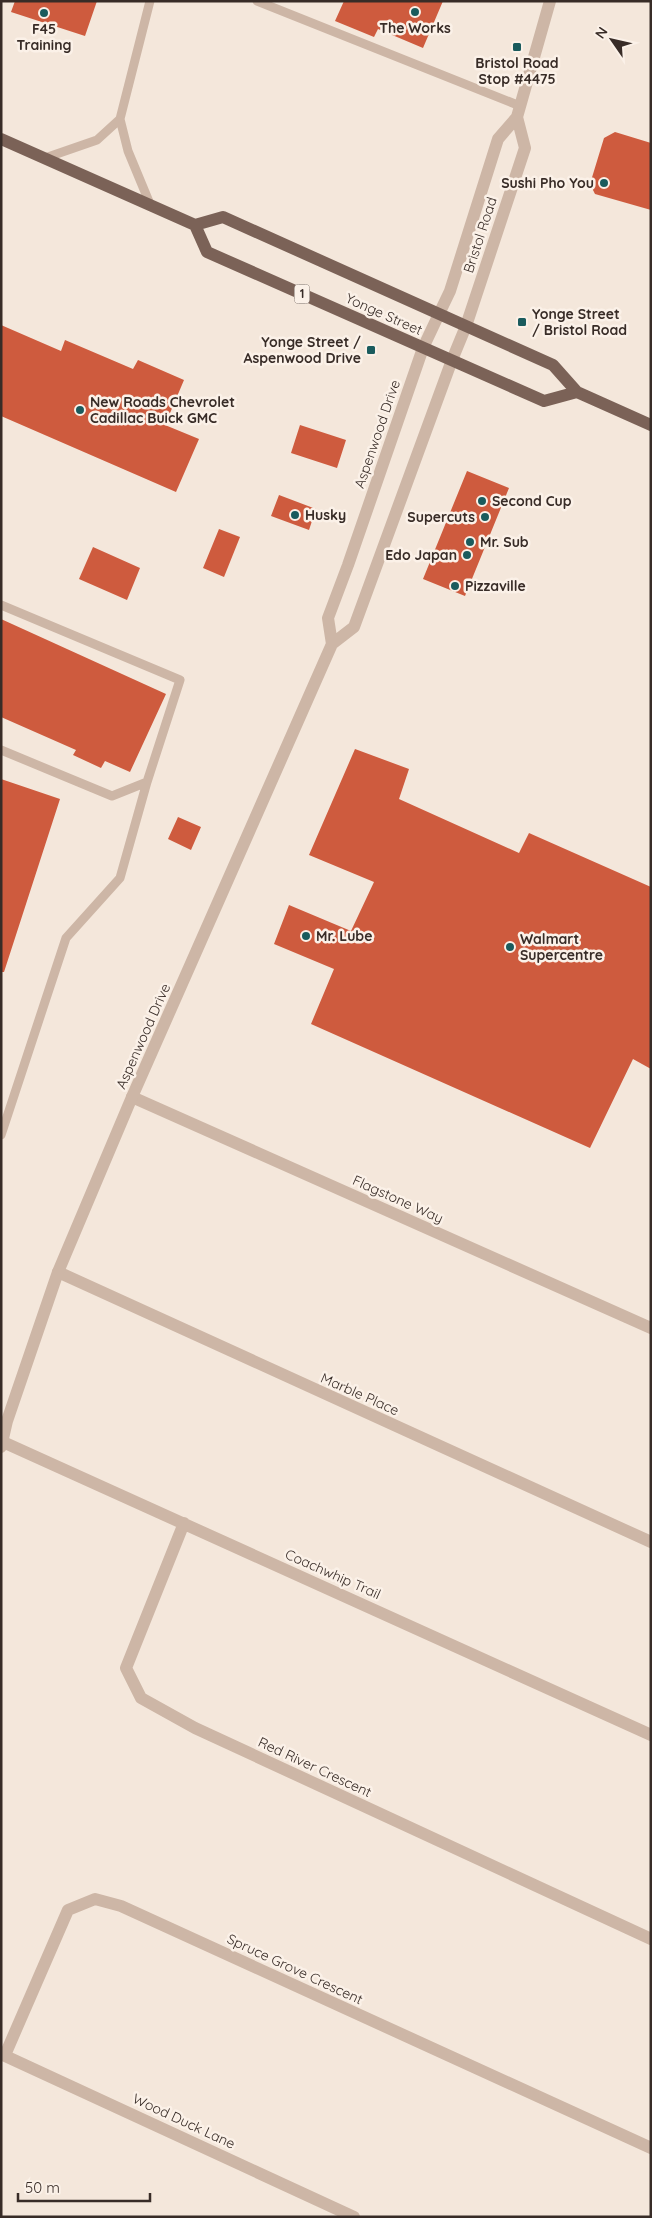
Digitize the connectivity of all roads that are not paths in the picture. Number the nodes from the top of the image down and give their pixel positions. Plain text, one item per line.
1 (150, 1) edge
2 (257, 1) edge
3 (550, 1) edge
4 (519, 112) junction
5 (120, 119) junction
6 (1, 139) edge
7 (45, 158) junction
8 (150, 204) junction
9 (195, 225) junction
10 (440, 314) junction
11 (466, 326) junction
12 (423, 348) junction
13 (452, 360) junction
14 (577, 392) junction
15 (651, 425) edge
16 (1, 605) edge
17 (332, 644) junction
18 (1, 750) edge
19 (147, 782) junction
20 (132, 1097) junction
21 (1, 1135) edge
22 (58, 1272) junction
23 (651, 1328) edge
24 (2, 1445) edge
25 (184, 1523) junction
26 (651, 1542) edge
27 (651, 1735) edge
28 (651, 1939) edge
29 (3, 2054) edge
30 (651, 2148) edge
31 (354, 2217) edge

1 - 5 lane
2 - 4 lane
3 - 4 street, Bristol Road
4 - 10 street, Bristol Road
4 - 11 street, Bristol Road
5 - 7 lane
5 - 8 lane
6 - 7 main road
7 - 8 main road
8 - 9 main road
9 - 10 main road, Yonge Street
9 - 12 main road, Yonge Street / 1
10 - 11 main road, Yonge Street
10 - 12 street, Bristol Road
11 - 13 street, Bristol Road
11 - 14 main road, Yonge Street
12 - 13 main road, Yonge Street / 1
12 - 17 street, Aspenwood Drive
13 - 14 main road, Yonge Street / 1
13 - 17 street, Aspenwood Drive
14 - 15 main road, Yonge Street
16 - 19 lane
17 - 20 street, Aspenwood Drive
18 - 19 lane
19 - 21 lane
20 - 22 street, Aspenwood Drive
20 - 23 street, Flagstone Way
22 - 24 street, Aspenwood Drive
22 - 26 street, Marble Place
24 - 25 street, Coachwhip Trail
25 - 27 street, Coachwhip Trail
25 - 28 street, Red River Crescent
29 - 30 street, Spruce Grove Crescent
29 - 31 street, Wood Duck Lane

